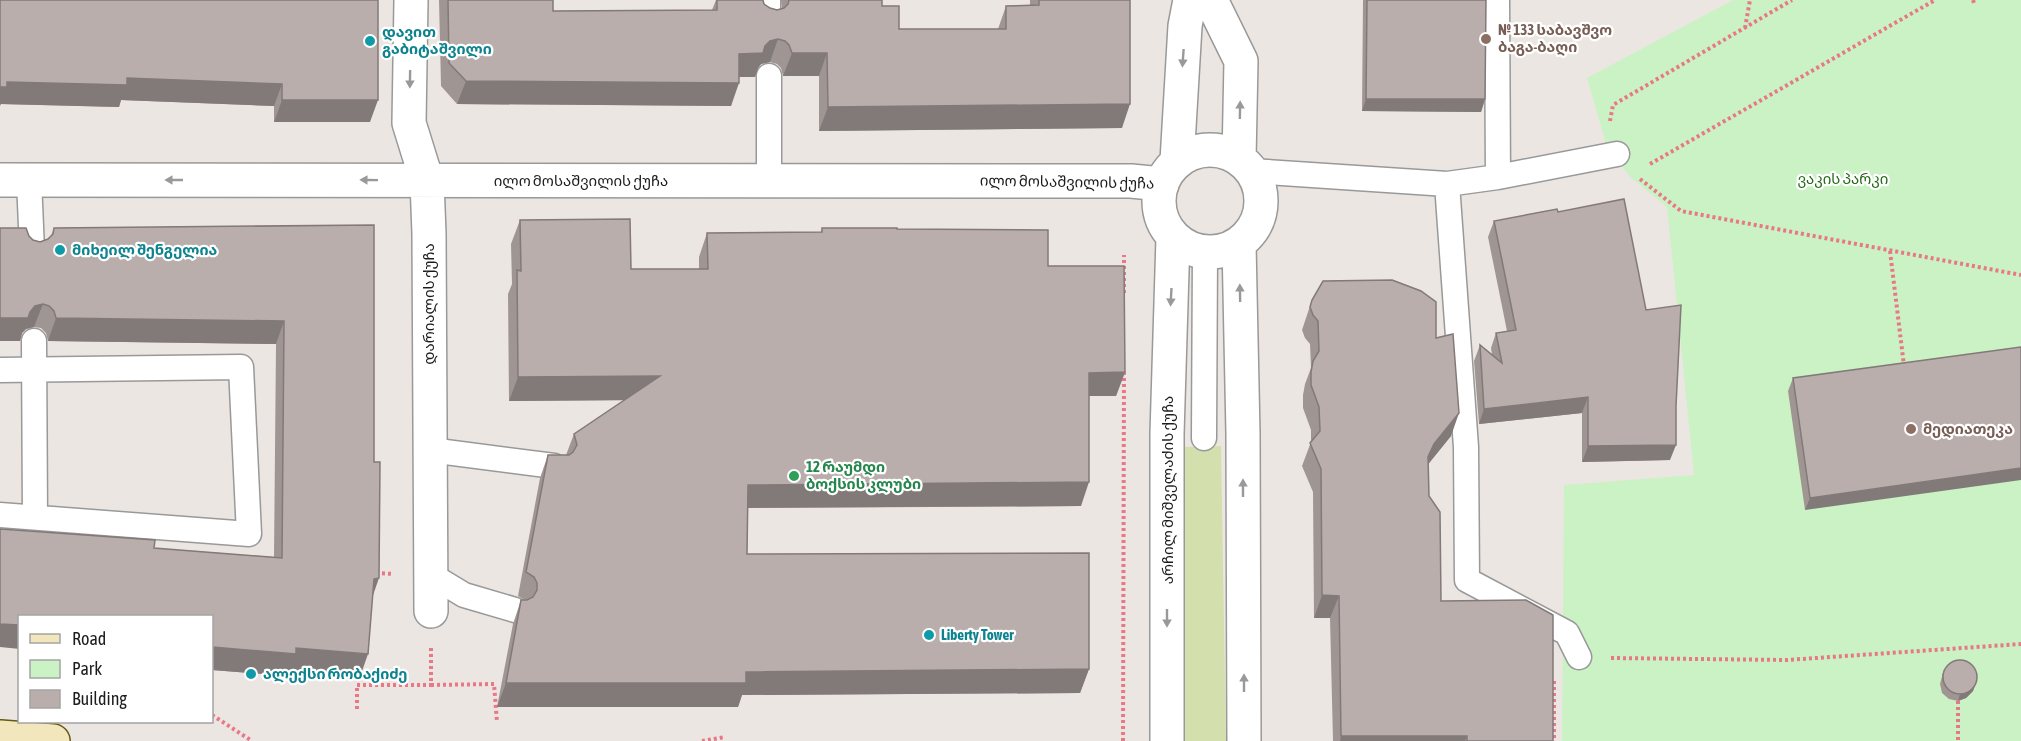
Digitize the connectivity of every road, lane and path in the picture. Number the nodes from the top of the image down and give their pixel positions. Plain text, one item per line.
1 (411, 0) edge
2 (1190, 0) edge
3 (1211, 0) edge
4 (1497, 0) edge
5 (1750, 0) edge
6 (1792, 0) edge
7 (1935, 0) edge
8 (1745, 29) junction
9 (769, 76) edge
10 (1617, 154) junction
11 (1245, 165) junction
12 (1169, 172) junction
13 (1634, 174) junction
14 (1498, 177) junction
15 (14, 180) edge
16 (769, 181) junction
17 (427, 182) junction
18 (1447, 184) junction
19 (1173, 238) junction
20 (1239, 244) junction
21 (32, 250) edge
22 (1890, 251) junction
23 (1205, 253) junction
24 (1124, 255) dead end
25 (2021, 275) edge
26 (1124, 302) edge
27 (34, 341) edge
28 (1124, 361) edge
29 (34, 369) junction
30 (0, 370) edge
31 (1905, 375) edge
32 (1204, 438) dead end
33 (430, 450) junction
34 (554, 466) edge
35 (0, 515) edge
36 (36, 517) junction
37 (431, 575) junction
38 (515, 610) dead end
39 (431, 611) joint
40 (2021, 644) edge
41 (1579, 657) joint
42 (1554, 676) edge
43 (431, 685) junction
44 (1958, 701) edge
45 (357, 709) dead end
46 (213, 716) edge
47 (497, 722) dead end
48 (0, 737) edge
49 (725, 737) dead end
50 (53, 741) edge
51 (252, 741) edge
52 (702, 741) edge
53 (1123, 741) edge
54 (1167, 741) edge
55 (1244, 741) edge
56 (1554, 741) edge
57 (1958, 741) edge

1 -> 17 street, დარიალის ქუჩა
2 -> 12 street
11 -> 3 street
4 - 14 lane
5 - 8 path
6 - 8 path
7 - 13 path
8 - 10 path
9 - 16 lane
10 - 13 path
10 - 14 lane
11 - 12 street
11 - 18 lane
11 - 20 street
12 - 16 street, ილო მოსაშვილის ქუჩა
12 - 19 street
13 - 22 path
14 - 18 lane
17 -> 15 street, ილო მოსაშვილის ქუჩა
15 - 21 lane
16 - 17 street, ილო მოსაშვილის ქუჩა
17 - 33 street, დარიალის ქუჩა
18 - 41 lane
19 - 23 street
19 -> 54 street, არჩილ მიშველაძის ქუჩა
20 - 23 street
55 -> 20 street
22 - 25 path
22 - 31 path
23 - 32 lane
24 - 26 path
27 - 29 lane
28 - 53 path
29 - 30 lane
29 - 36 lane
29 - 36 lane
33 - 34 lane
33 - 37 street, დარიალის ქუჩა
35 - 36 lane
37 - 38 lane
37 - 39 street, დარიალის ქუჩა
39 - 43 path
40 - 41 path
42 - 56 path
43 - 45 path
43 - 47 path
44 - 57 path
46 - 51 path
48 - 50 main road
49 - 52 path

